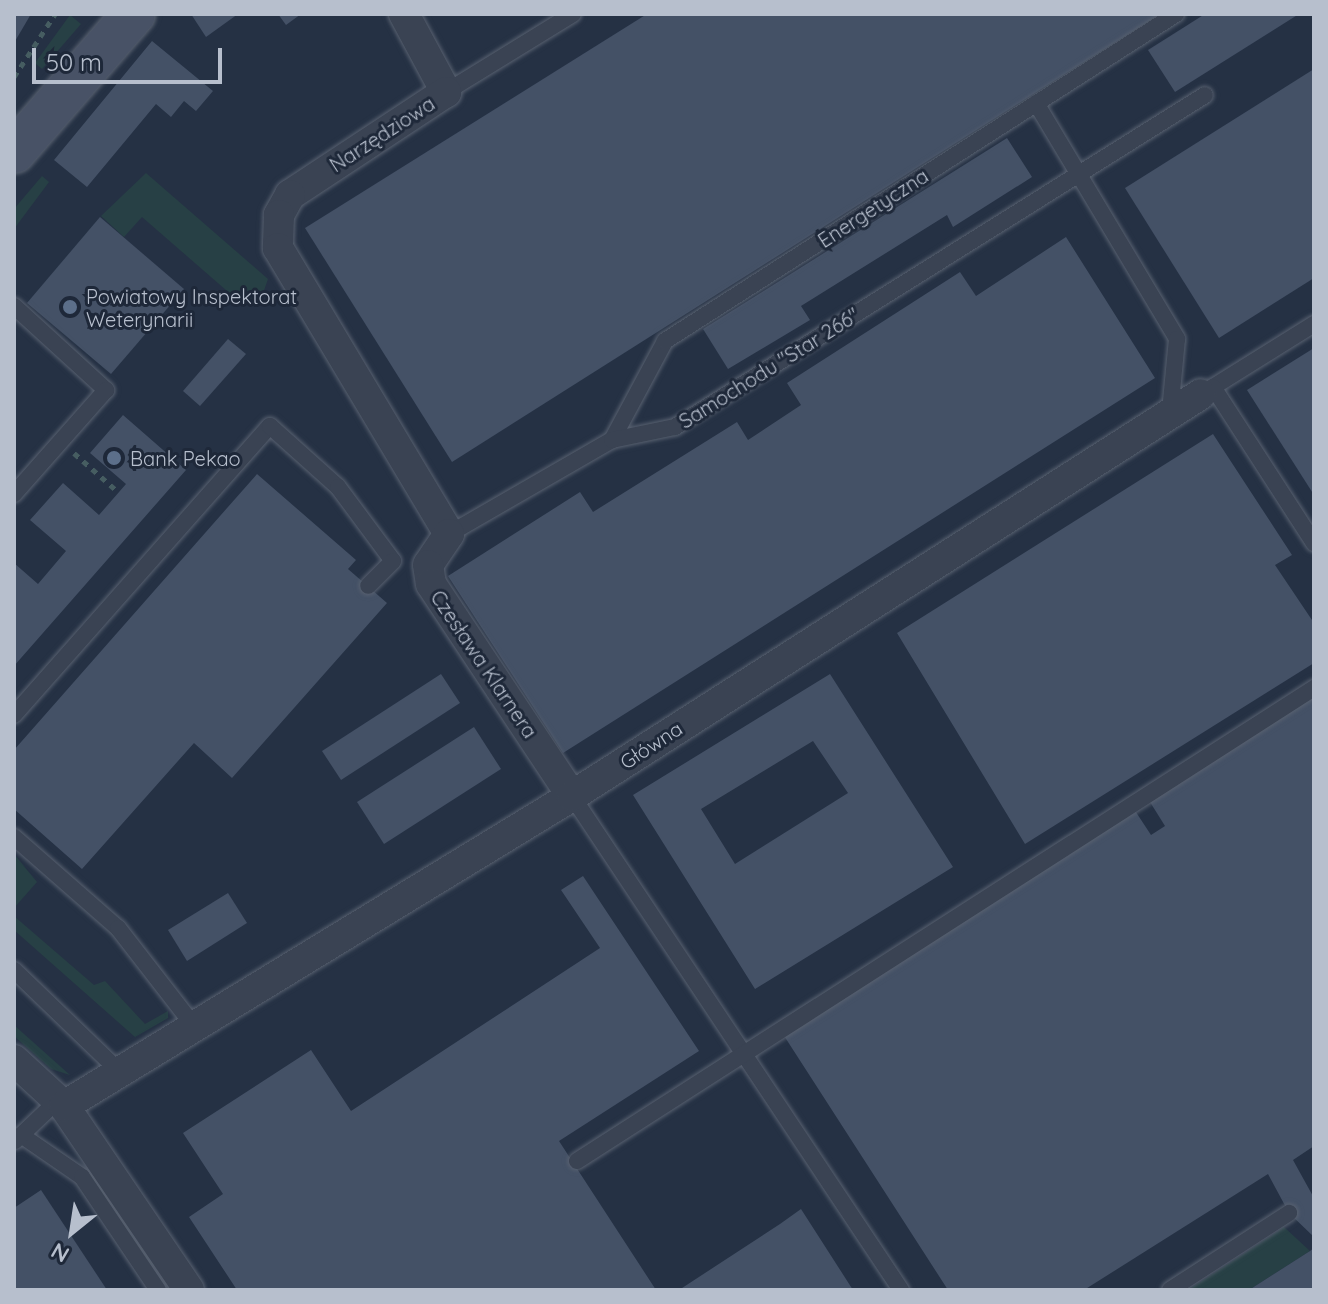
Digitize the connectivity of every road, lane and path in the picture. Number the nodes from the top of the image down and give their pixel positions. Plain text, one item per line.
1 (55, 14) edge
2 (134, 14) edge
3 (404, 14) edge
4 (573, 14) edge
5 (1176, 14) edge
6 (14, 77) edge
7 (446, 92) junction
8 (1205, 95) dead end
9 (1036, 103) junction
10 (14, 152) edge
11 (1077, 177) junction
12 (14, 306) edge
13 (1314, 324) edge
14 (1207, 390) junction
15 (1170, 412) junction
16 (612, 440) junction
17 (61, 441) junction
18 (115, 489) dead end
19 (14, 494) edge
20 (449, 534) junction
21 (1314, 543) edge
22 (368, 586) dead end
23 (1314, 688) edge
24 (14, 715) edge
25 (572, 796) junction
26 (14, 837) edge
27 (14, 970) edge
28 (194, 1026) junction
29 (746, 1050) junction
30 (14, 1060) edge
31 (119, 1071) junction
32 (61, 1103) junction
33 (18, 1139) edge
34 (577, 1161) dead end
35 (1289, 1213) dead end
36 (158, 1290) edge
37 (189, 1290) edge
38 (901, 1290) edge
39 (1170, 1290) edge

1 - 6 path
2 - 10 street
3 - 7 street, Narzędziowa
4 - 7 lane
5 - 9 lane, Energetyczna
7 - 20 street, Narzędziowa
8 - 11 lane, Samochodu "Star 266"
9 - 11 lane
9 - 16 lane, Energetyczna
11 - 15 lane
11 - 16 lane, Samochodu "Star 266"
12 - 17 lane
13 - 14 lane
14 - 15 street, Główna
14 - 21 lane
15 - 25 street, Główna
16 - 20 lane, Samochodu "Star 266"
17 - 18 path
17 - 19 lane
20 - 25 street, Czesława Klarnera
22 - 24 lane
23 - 29 lane
25 - 28 street, Główna
25 - 29 lane, Czesława Klarnera
26 - 28 lane
27 - 31 lane
28 - 31 street, Główna
29 - 34 lane
29 - 38 lane, Czesława Klarnera
30 - 32 street
31 - 32 street, Główna
32 - 33 lane
32 - 37 street
33 - 36 lane
35 - 39 lane

